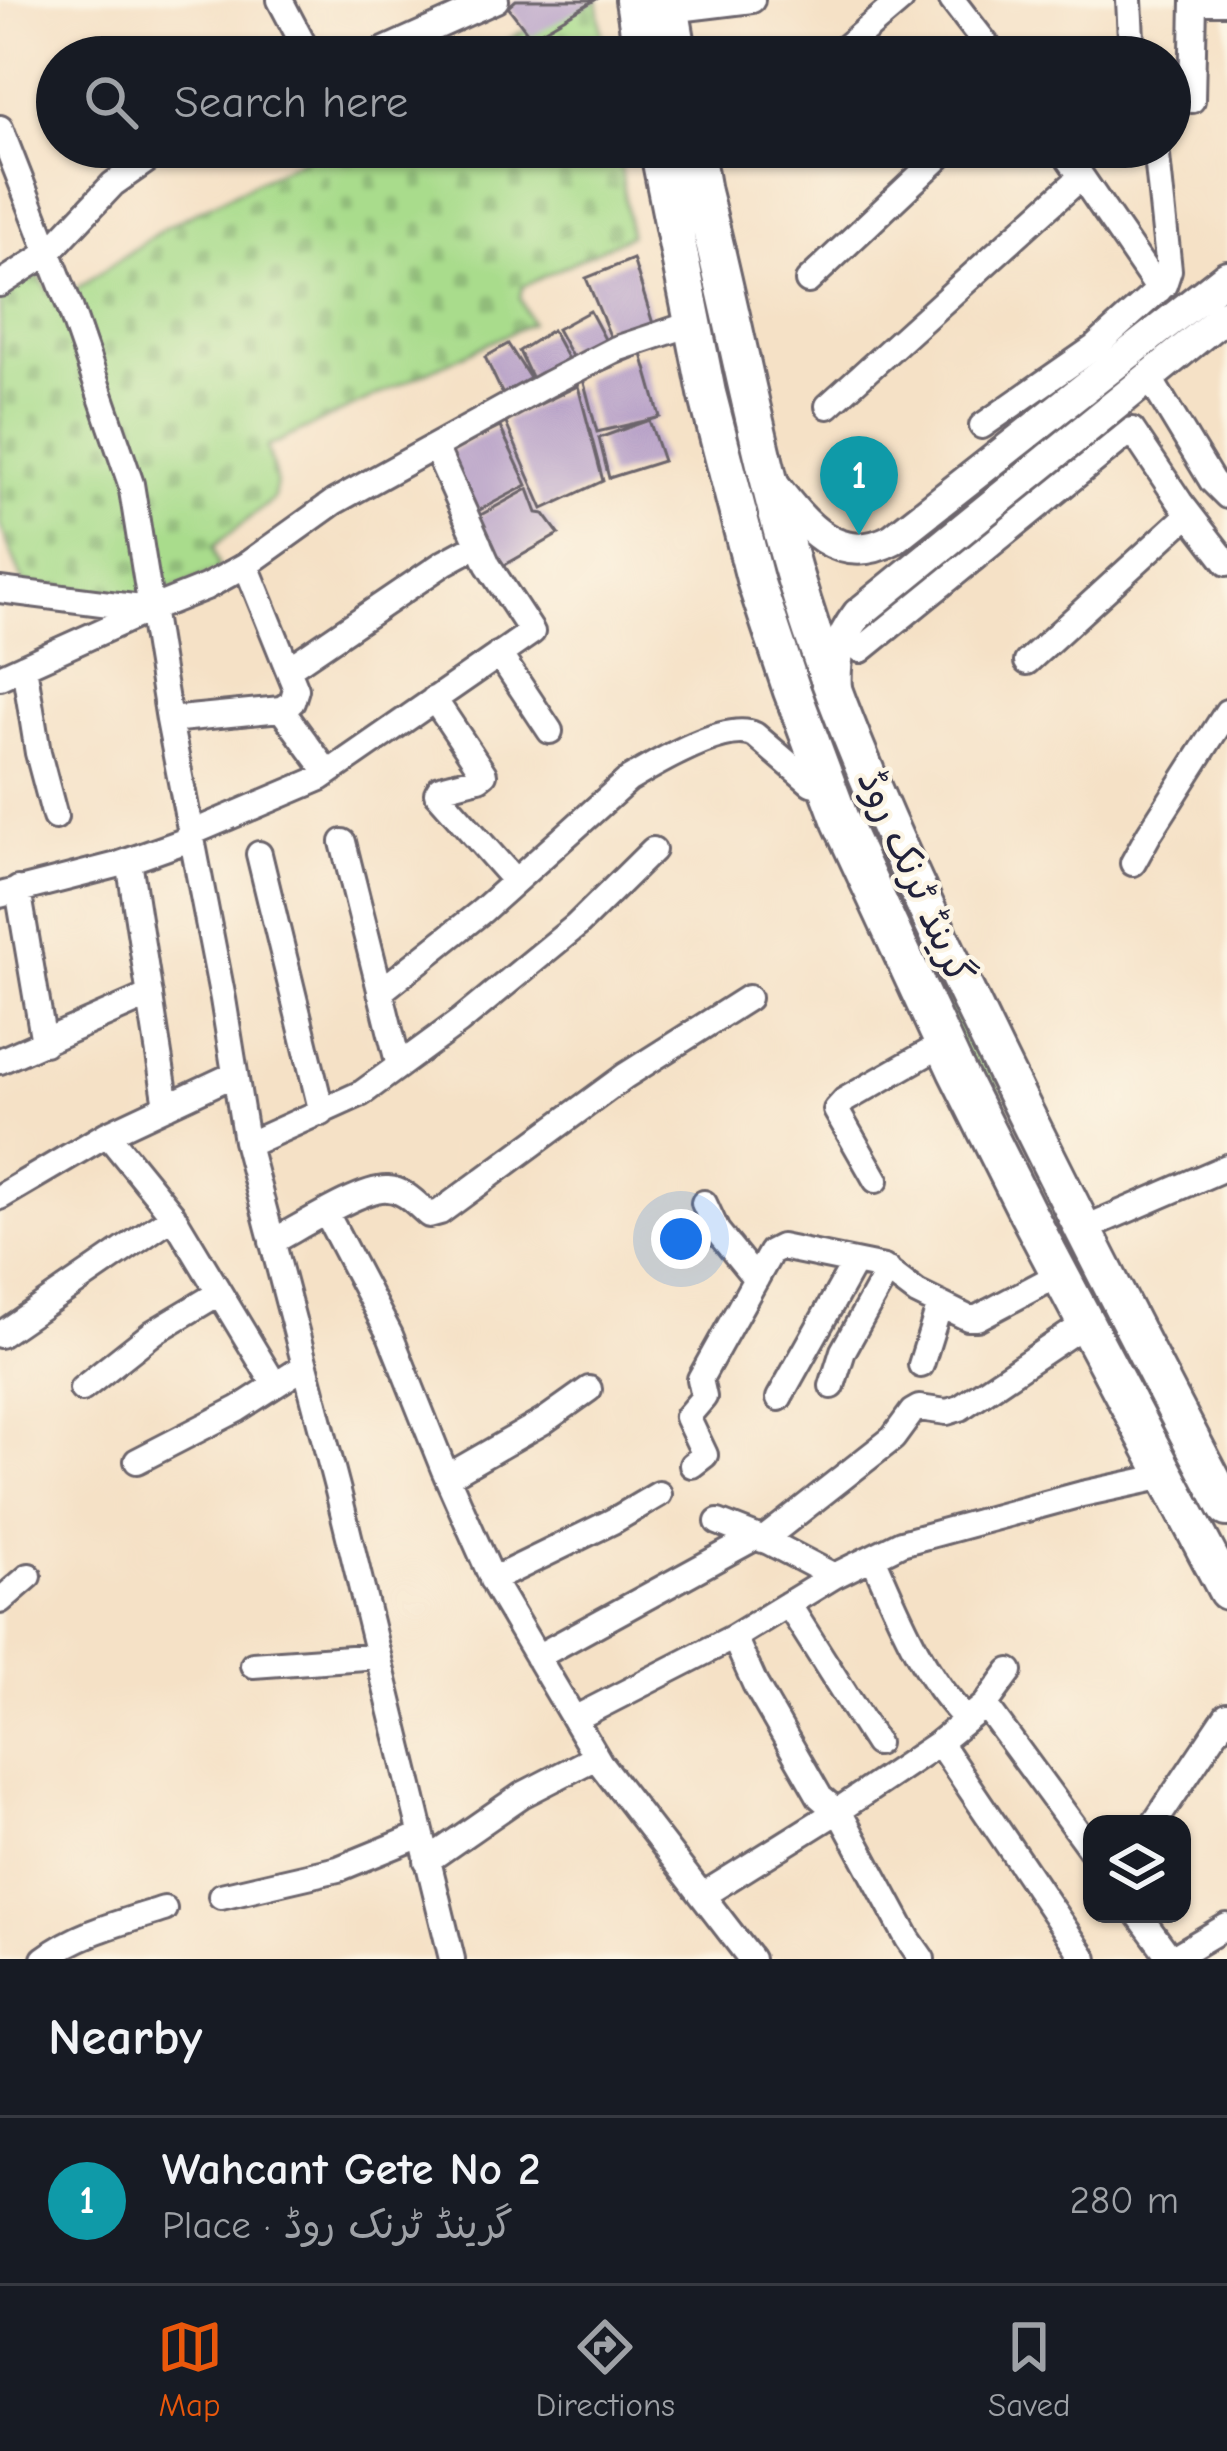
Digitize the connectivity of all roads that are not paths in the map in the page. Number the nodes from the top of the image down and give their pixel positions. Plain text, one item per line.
1 (280, 0) edge
2 (496, 0) edge
3 (634, 0) edge
4 (752, 0) edge
5 (901, 0) edge
6 (952, 0) edge
7 (1129, 0) edge
8 (1194, 1) edge
9 (1227, 2) edge
10 (670, 5) edge
11 (299, 36) edge
12 (416, 36) edge
13 (640, 36) edge
14 (675, 36) edge
15 (859, 36) edge
16 (980, 36) edge
17 (1131, 36) edge
18 (1192, 100) dead end
19 (0, 128) edge
20 (136, 168) edge
21 (670, 168) edge
22 (690, 168) edge
23 (928, 168) edge
24 (1075, 168) edge
25 (1158, 168) edge
26 (1082, 177) junction
27 (684, 194) junction
28 (48, 253) junction
29 (1227, 276) edge
30 (808, 281) dead end
31 (0, 284) edge
32 (1159, 290) junction
33 (1217, 310) edge
34 (694, 323) junction
35 (1149, 377) junction
36 (828, 406) dead end
37 (982, 427) dead end
38 (435, 447) junction
39 (768, 478) junction
40 (1227, 496) edge
41 (1189, 514) junction
42 (479, 544) junction
43 (1227, 563) edge
44 (246, 565) junction
45 (0, 590) edge
46 (152, 609) junction
47 (861, 650) dead end
48 (500, 654) junction
49 (1027, 662) dead end
50 (24, 666) junction
51 (288, 669) junction
52 (0, 677) edge
53 (434, 699) junction
54 (837, 700) junction
55 (281, 710) junction
56 (1227, 712) edge
57 (169, 720) junction
58 (550, 730) dead end
59 (328, 773) junction
60 (828, 787) junction
61 (55, 818) dead end
62 (190, 836) junction
63 (343, 842) dead end
64 (653, 850) dead end
65 (259, 854) dead end
66 (129, 861) junction
67 (1133, 863) dead end
68 (515, 881) junction
69 (9, 892) edge
70 (380, 992) junction
71 (150, 994) junction
72 (748, 998) dead end
73 (44, 1043) junction
74 (943, 1044) junction
75 (0, 1061) edge
76 (399, 1066) junction
77 (235, 1074) junction
78 (167, 1106) junction
79 (322, 1113) junction
80 (107, 1134) junction
81 (247, 1145) junction
82 (1227, 1167) edge
83 (876, 1180) dead end
84 (0, 1197) edge
85 (704, 1203) dead end
86 (326, 1213) junction
87 (173, 1216) junction
88 (1083, 1229) junction
89 (272, 1242) junction
90 (855, 1262) junction
91 (888, 1270) junction
92 (1060, 1274) junction
93 (756, 1279) junction
94 (219, 1293) junction
95 (940, 1304) junction
96 (1086, 1323) junction
97 (0, 1335) edge
98 (921, 1365) dead end
99 (305, 1366) junction
100 (275, 1385) junction
101 (832, 1386) dead end
102 (82, 1389) dead end
103 (589, 1389) dead end
104 (779, 1398) dead end
105 (1201, 1458) junction
106 (137, 1461) dead end
107 (692, 1466) dead end
108 (1166, 1476) junction
109 (447, 1477) junction
110 (659, 1493) dead end
111 (1227, 1508) edge
112 (718, 1522) dead end
113 (759, 1538) junction
114 (873, 1557) junction
115 (29, 1576) dead end
116 (834, 1576) junction
117 (492, 1580) junction
118 (1227, 1591) edge
119 (0, 1601) edge
120 (788, 1604) junction
121 (734, 1637) junction
122 (378, 1656) junction
123 (537, 1657) junction
124 (254, 1664) dead end
125 (1010, 1671) dead end
126 (976, 1712) junction
127 (1227, 1715) edge
128 (574, 1719) junction
129 (876, 1743) dead end
130 (942, 1747) dead end
131 (596, 1757) junction
132 (836, 1812) junction
133 (1160, 1815) edge
134 (421, 1835) junction
135 (1083, 1840) edge
136 (428, 1861) junction
137 (703, 1895) junction
138 (221, 1896) dead end
139 (164, 1909) dead end
140 (1145, 1923) edge
141 (1227, 1927) edge
142 (44, 1959) edge
143 (452, 1959) edge
144 (751, 1959) edge
145 (922, 1959) edge
146 (1085, 1959) edge
147 (1171, 1959) edge

1 - 11 street
2 - 12 street
3 - 13 highway
4 - 10 street
5 - 15 street
6 - 16 street
7 - 17 street
8 - 9 street
8 - 18 street
10 - 14 highway
19 - 28 street
20 - 28 street
21 - 27 highway, گرینڈ ٹرنک روڈ
22 - 27 highway, گرینڈ ٹرنک روڈ
23 - 30 street
24 - 26 street
25 - 32 street
26 - 32 street
26 - 36 street
27 - 34 highway, گرینڈ ٹرنک روڈ
27 - 39 highway, گرینڈ ٹرنک روڈ
28 - 31 street
28 - 46 street
29 - 33 main road
32 - 37 street
33 - 35 main road
33 - 39 main road
34 - 38 street
34 - 60 highway, گرینڈ ٹرنک روڈ
35 - 40 street
35 - 54 main road
38 - 42 street
38 - 44 street
39 - 54 highway, گرینڈ ٹرنک روڈ
41 - 43 street
41 - 47 street
41 - 49 street
42 - 48 street
42 - 51 street
44 - 46 street
44 - 51 street
45 - 46 street
46 - 50 street
46 - 57 street
48 - 53 street
48 - 58 street
50 - 52 street
50 - 61 street
51 - 55 street
53 - 59 street
53 - 68 street
54 - 88 highway, گرینڈ ٹرنک روڈ
55 - 57 street
55 - 59 street
56 - 67 street
57 - 62 street
59 - 62 street
60 - 68 street
60 - 74 highway, گرینڈ ٹرنک روڈ
62 - 66 street
62 - 77 street
63 - 70 street
64 - 76 street
65 - 79 street
66 - 69 street
66 - 71 street
68 - 70 street
69 - 73 street
70 - 76 street
71 - 73 street
71 - 78 street
72 - 86 street
73 - 75 street
74 - 83 street
74 - 92 highway, گرینڈ ٹرنک روڈ
76 - 79 street
77 - 78 street
77 - 81 street
78 - 80 street
79 - 81 street
80 - 84 street
80 - 87 street
81 - 89 street
82 - 88 street
85 - 93 street
86 - 89 street
86 - 109 street
87 - 94 street
87 - 97 street
88 - 105 highway, گرینڈ ٹرنک روڈ
89 - 99 street
90 - 91 street
90 - 93 street
90 - 104 street
91 - 95 street
91 - 101 street
92 - 95 street
92 - 96 highway, گرینڈ ٹرنک روڈ
93 - 107 street
94 - 100 street
94 - 102 street
95 - 98 street
96 - 108 highway, گرینڈ ٹرنک روڈ
96 - 113 street
99 - 100 street
99 - 122 street
100 - 106 street
103 - 109 street
105 - 108 highway
105 - 111 highway, گرینڈ ٹرنک روڈ
108 - 114 street
108 - 118 highway, گرینڈ ٹرنک روڈ
109 - 117 street
110 - 117 street
112 - 113 street
113 - 116 street
113 - 123 street
114 - 116 street
114 - 126 street
115 - 119 street
116 - 120 street
117 - 123 street
120 - 121 street
120 - 129 street
121 - 128 street
121 - 132 street
122 - 124 street
122 - 134 street
123 - 128 street
125 - 126 street
126 - 132 street
126 - 135 street
127 - 133 street
128 - 131 street
130 - 146 street
131 - 136 street
131 - 137 street
132 - 137 street
132 - 145 street
134 - 136 street
134 - 138 street
136 - 143 street
137 - 144 street
139 - 142 street
140 - 147 street
141 - 147 street

